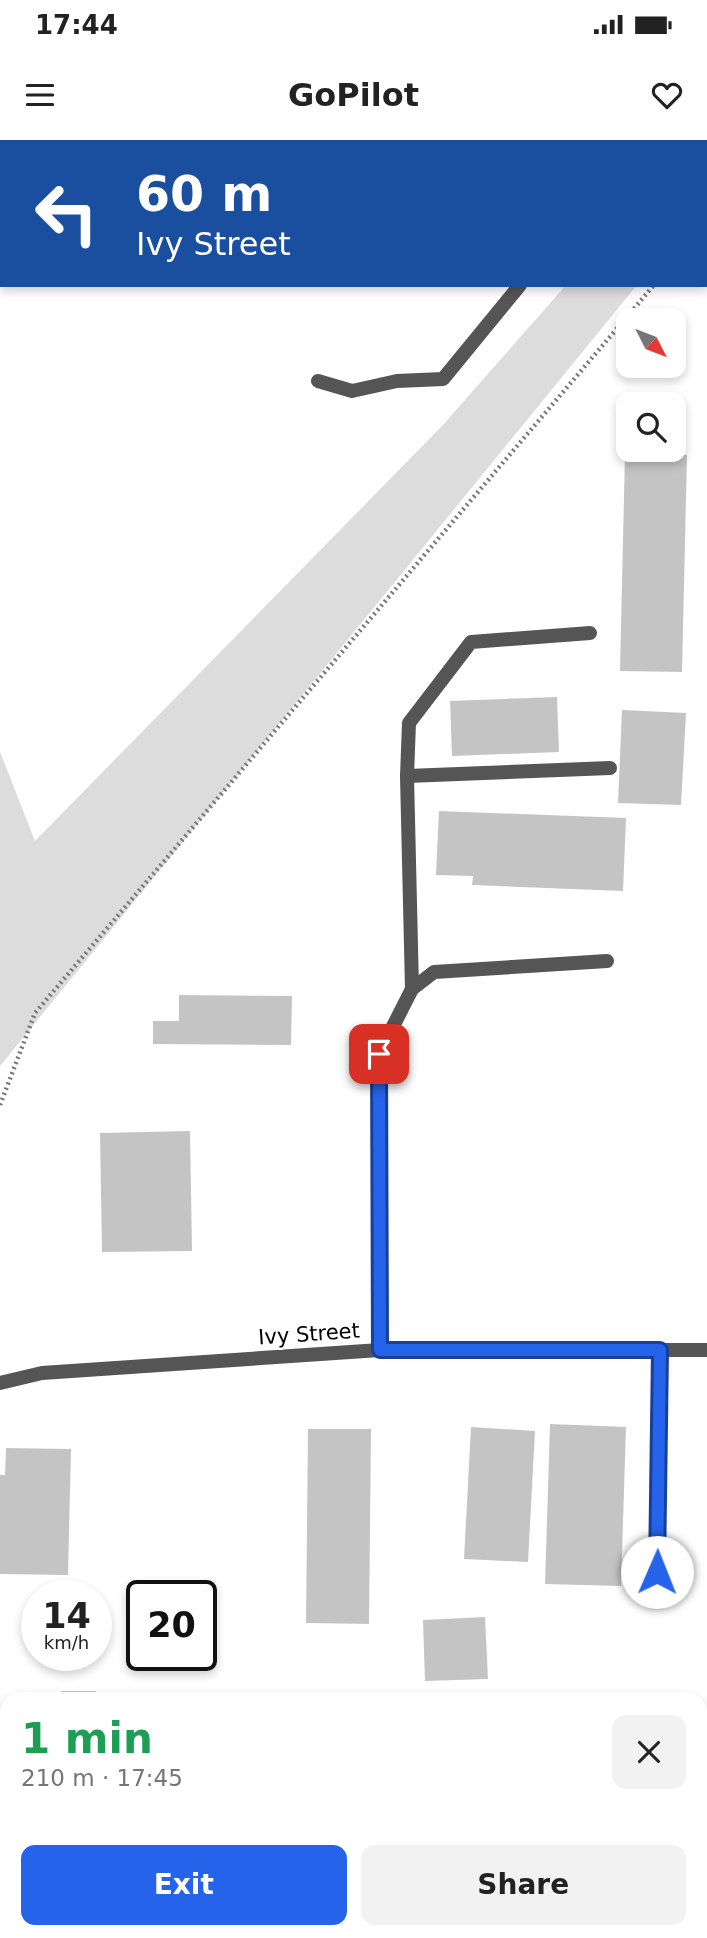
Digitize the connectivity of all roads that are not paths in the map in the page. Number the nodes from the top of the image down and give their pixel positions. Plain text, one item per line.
1 (518, 287) edge
2 (318, 381) dead end
3 (590, 633) dead end
4 (610, 768) dead end
5 (407, 776) junction
6 (607, 961) dead end
7 (412, 989) junction
8 (380, 1350) junction
9 (660, 1350) junction
10 (707, 1350) edge
11 (0, 1383) edge
12 (657, 1572) dead end

1 - 2 street
3 - 5 street
4 - 5 street
5 - 7 street
6 - 7 street
7 - 8 street
8 - 9 street, Ivy Street
8 - 11 street, Ivy Street
9 - 10 street, Ivy Street
9 - 12 street

